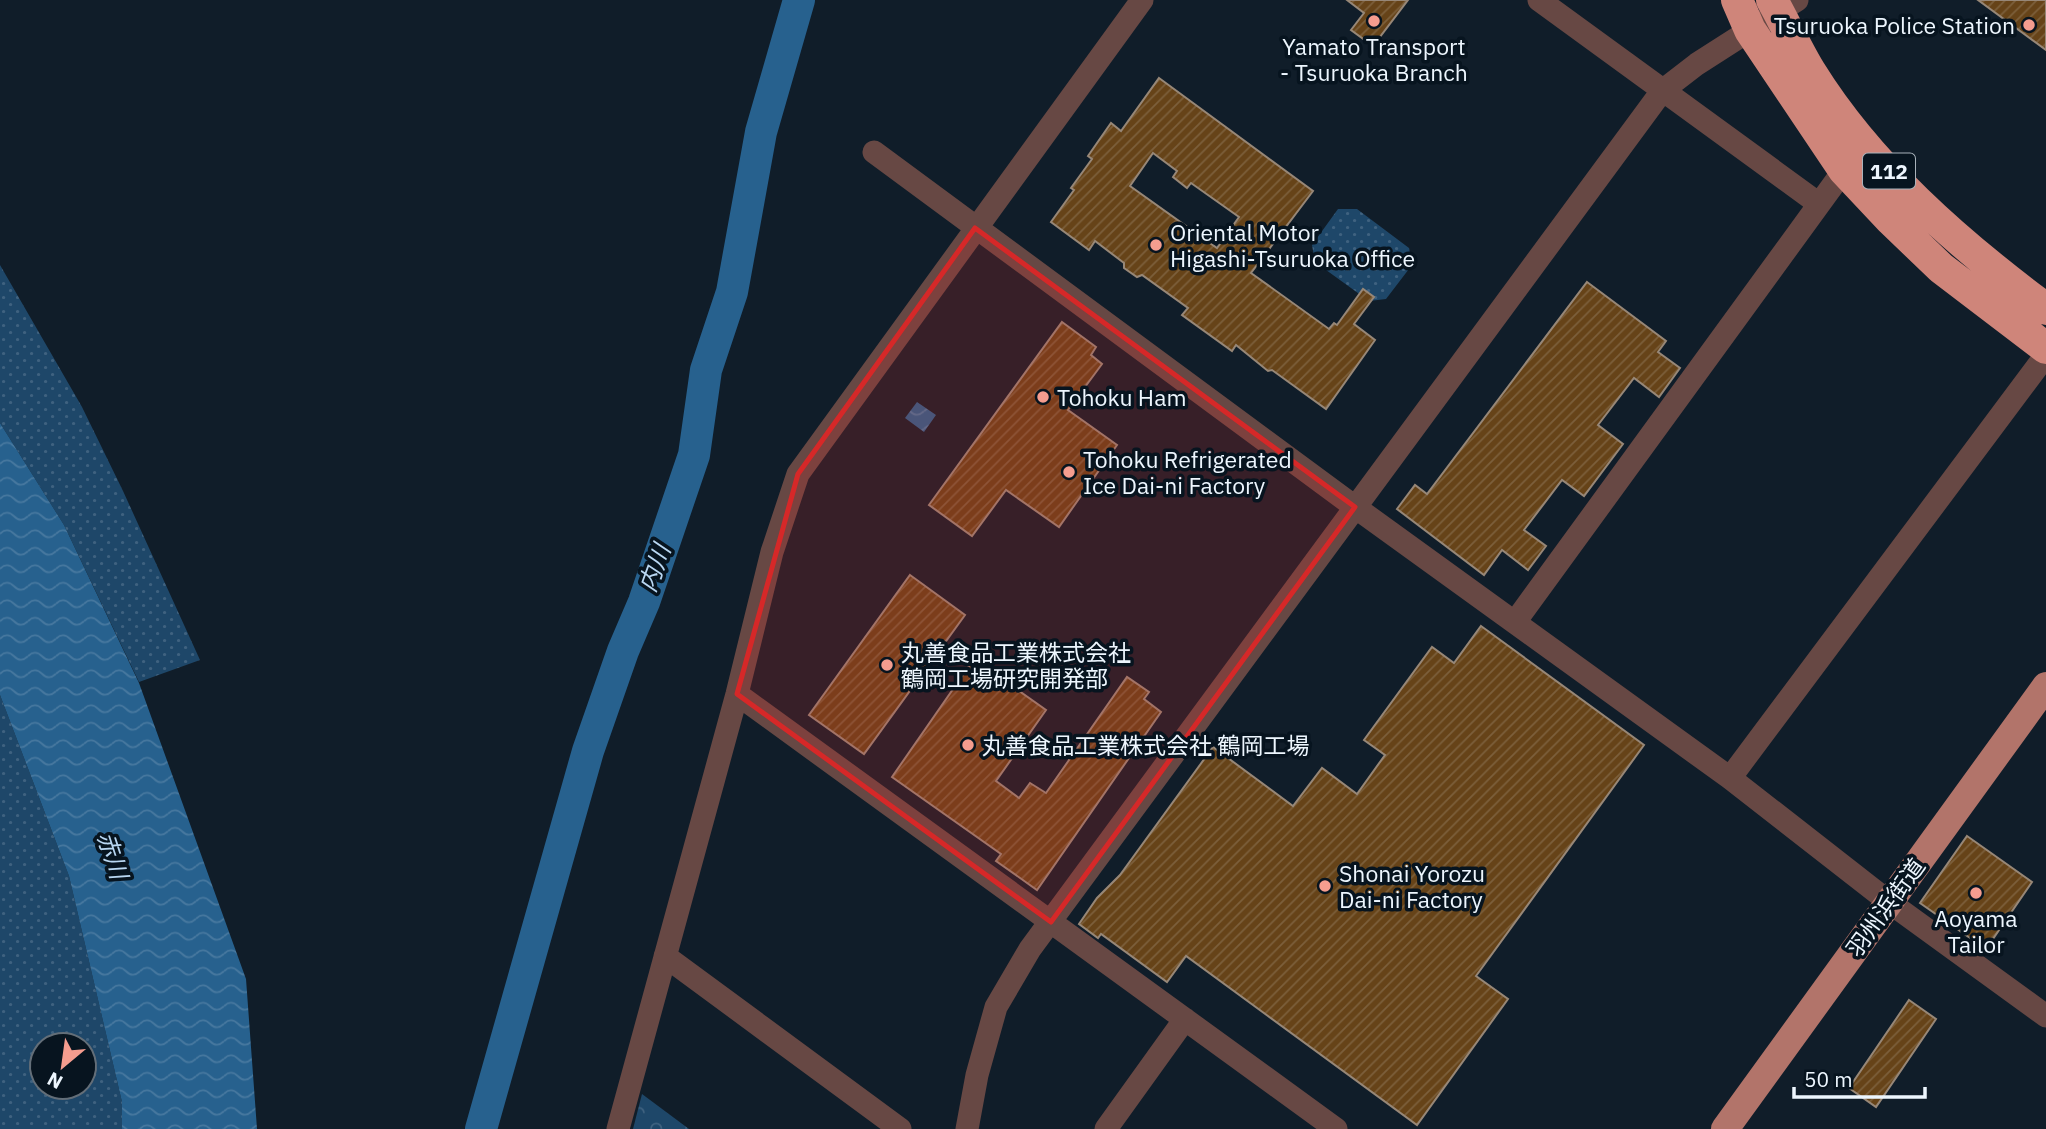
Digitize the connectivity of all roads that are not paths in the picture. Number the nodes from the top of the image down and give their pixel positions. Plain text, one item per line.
1 (1142, 0) edge
2 (1539, 0) edge
3 (1737, 0) edge
4 (1783, 4) edge
5 (1750, 30) junction
6 (1662, 91) junction
7 (874, 152) dead end
8 (1844, 170) junction
9 (1819, 204) junction
10 (975, 228) junction
11 (2046, 309) edge
12 (2046, 348) edge
13 (2046, 355) edge
14 (1355, 507) junction
15 (1515, 622) junction
16 (2046, 686) edge
17 (737, 694) junction
18 (1730, 778) junction
19 (1889, 902) junction
20 (1051, 922) junction
21 (665, 956) junction
22 (2046, 1016) edge
23 (1185, 1019) junction
24 (618, 1129) edge
25 (900, 1129) edge
26 (967, 1129) edge
27 (1106, 1129) edge
28 (1336, 1129) edge
29 (1725, 1129) edge

1 - 10 street
2 - 6 street
3 - 5 highway, 112
4 - 5 street
4 - 11 highway, 112
5 - 6 street
5 - 8 highway, 112
6 - 9 street
6 - 14 street
7 - 10 street
8 - 9 street
8 - 12 highway, 112
9 - 15 street
10 - 14 street
10 - 17 street
13 - 18 street
14 - 15 street
14 - 20 street
15 - 18 street
16 - 19 main road, 羽州浜街道
17 - 20 street
17 - 21 street
18 - 19 street
19 - 22 street
19 - 29 main road, 羽州浜街道
20 - 23 street
20 - 26 street
21 - 24 street
21 - 25 street
23 - 27 street
23 - 28 street

